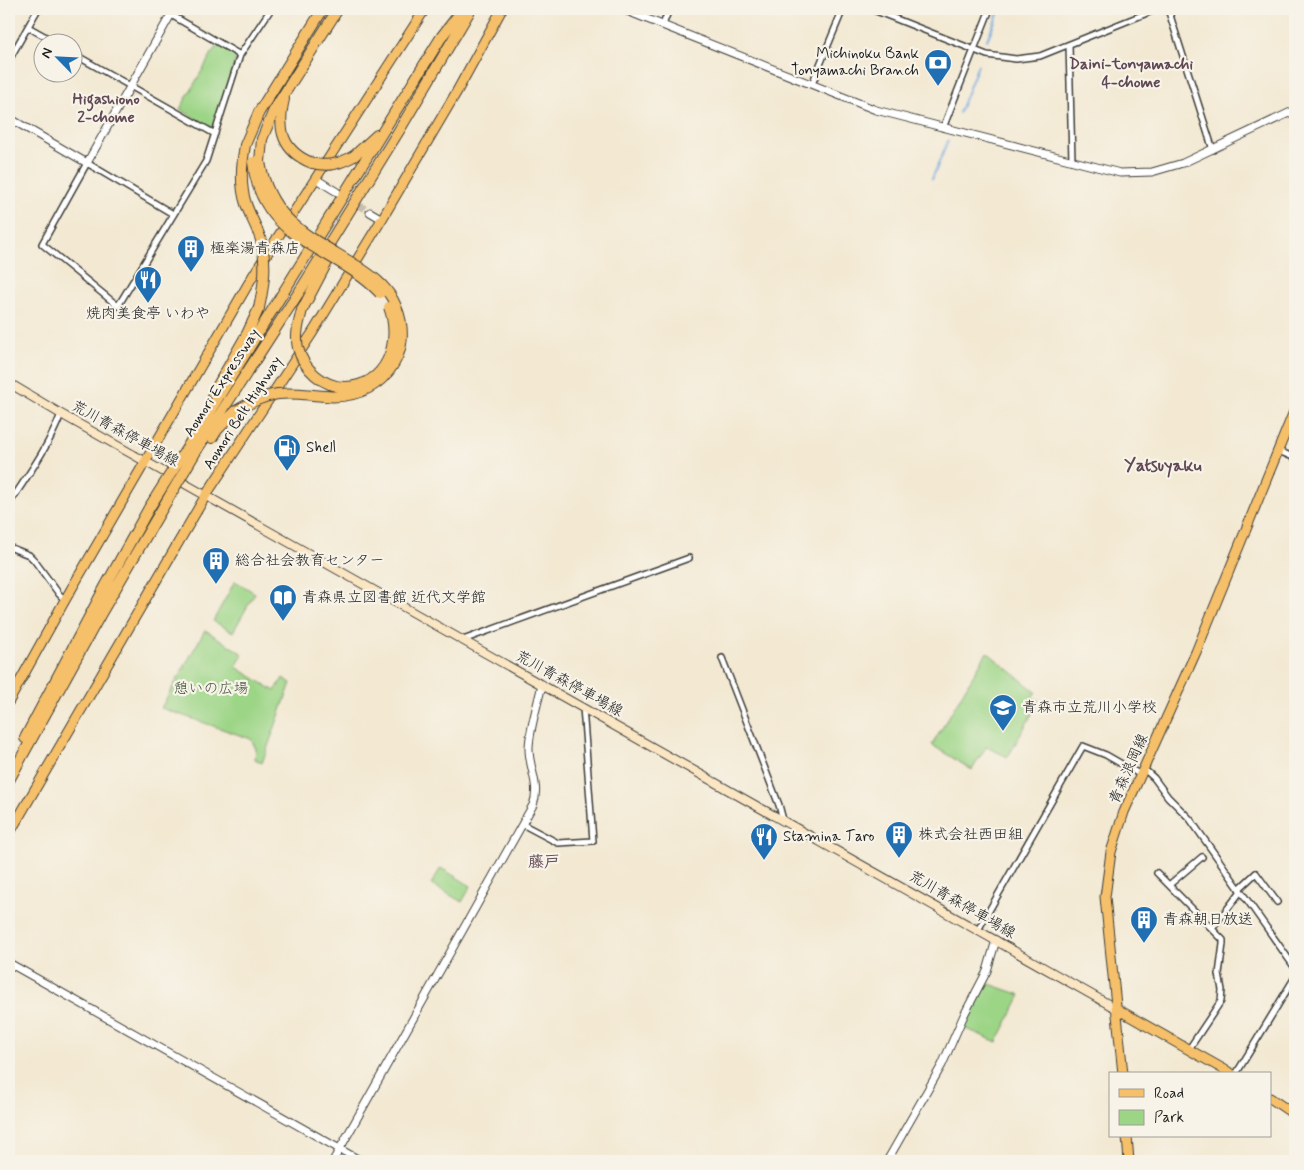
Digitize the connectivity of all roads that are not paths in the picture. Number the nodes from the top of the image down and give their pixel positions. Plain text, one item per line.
1 (38, 9) edge
2 (161, 9) edge
3 (271, 9) edge
4 (323, 9) edge
5 (338, 9) edge
6 (425, 9) edge
7 (463, 9) edge
8 (471, 9) edge
9 (502, 9) edge
10 (622, 9) edge
11 (669, 9) edge
12 (843, 9) edge
13 (870, 9) edge
14 (990, 9) edge
15 (1156, 9) edge
16 (1168, 9) edge
17 (172, 12) edge
18 (663, 25) junction
19 (28, 26) junction
20 (38, 32) edge
21 (1069, 45) junction
22 (974, 50) junction
23 (240, 55) junction
24 (82, 59) edge
25 (9, 60) edge
26 (281, 78) junction
27 (812, 84) junction
28 (131, 86) junction
29 (285, 93) junction
30 (1295, 110) edge
31 (9, 118) edge
32 (392, 120) junction
33 (943, 128) junction
34 (400, 129) junction
35 (215, 134) junction
36 (1213, 150) junction
37 (1072, 161) junction
38 (256, 162) junction
39 (87, 163) junction
40 (316, 179) junction
41 (337, 192) tunnel mouth
42 (370, 212) tunnel mouth
43 (173, 214) junction
44 (382, 219) junction
45 (9, 383) edge
46 (1295, 410) edge
47 (61, 414) junction
48 (194, 446) junction
49 (1279, 450) junction
50 (1295, 458) edge
51 (146, 461) junction
52 (206, 496) junction
53 (9, 504) edge
54 (9, 547) edge
55 (689, 558) dead end
56 (65, 600) junction
57 (463, 640) junction
58 (722, 658) dead end
59 (542, 684) junction
60 (9, 701) edge
61 (582, 707) junction
62 (9, 770) edge
63 (1142, 772) junction
64 (9, 780) edge
65 (783, 820) junction
66 (522, 824) junction
67 (9, 834) edge
68 (1202, 857) dead end
69 (1158, 873) dead end
70 (1169, 885) junction
71 (1240, 890) junction
72 (1277, 902) dead end
73 (1212, 929) junction
74 (978, 930) junction
75 (996, 940) junction
76 (9, 963) edge
77 (1295, 968) edge
78 (1295, 978) edge
79 (1117, 1009) junction
80 (1189, 1048) junction
81 (1123, 1072) edge
82 (1231, 1072) edge
83 (1235, 1072) edge
84 (1272, 1099) edge
85 (1295, 1100) edge
86 (1292, 1113) edge
87 (1127, 1138) edge
88 (340, 1149) junction
89 (333, 1161) edge
90 (361, 1161) edge
91 (888, 1161) edge
92 (1129, 1161) edge

1 - 19 street
2 - 17 street
3 - 23 street
4 - 26 highway
5 - 29 highway
6 - 40 main road
7 - 32 highway, Aomori Expressway
8 - 34 highway, Aomori Expressway
9 - 44 main road, Aomori Belt Highway
10 - 18 street
11 - 18 street
12 - 27 street
13 - 22 street
14 - 22 street
15 - 21 street
16 - 36 street
17 - 23 street
17 - 28 street
18 - 27 street
19 - 20 street
19 - 25 street
21 - 22 street
21 - 37 street
22 - 33 street
23 - 35 street
24 - 28 street
26 - 38 highway
26 - 48 highway, bridge
27 - 33 street
28 - 35 street
28 - 39 street
29 - 32 highway, bridge
29 - 38 highway
30 - 36 street
31 - 39 street
32 - 48 highway, Aomori Expressway
33 - 37 street
34 - 38 highway, bridge
34 - 48 highway, Aomori Expressway
35 - 43 street
36 - 37 street
38 - 48 highway, bridge
39 - 43 street
39 - 43 street
40 - 41 street
40 - 51 main road
42 - 44 street
44 - 52 main road, Aomori Belt Highway
45 - 47 main road, 荒川青森停車場線
46 - 49 main road, 青森浪岡線
47 - 51 main road, 荒川青森停車場線
47 - 53 street
48 - 62 highway, Aomori Expressway, bridge
48 - 64 highway, Aomori Expressway, bridge
49 - 50 street
49 - 63 main road, 青森浪岡線
51 - 52 main road, 荒川青森停車場線
51 - 56 main road
52 - 57 main road, 荒川青森停車場線
52 - 67 main road, Aomori Belt Highway
54 - 56 street
55 - 57 street
56 - 60 main road
57 - 59 main road, 荒川青森停車場線
58 - 65 street
59 - 61 main road, 荒川青森停車場線
59 - 66 street
61 - 65 main road, 荒川青森停車場線
61 - 66 street
63 - 71 street
63 - 74 street
63 - 79 main road, 青森浪岡線
65 - 74 main road, 荒川青森停車場線
66 - 88 street
68 - 70 street
69 - 70 street
70 - 73 street
71 - 72 street
71 - 73 street
71 - 77 street
73 - 80 street
74 - 75 main road, 荒川青森停車場線
75 - 79 main road, 荒川青森停車場線
75 - 91 street
76 - 88 street
78 - 83 street
79 - 80 main road
79 - 81 main road, 青森浪岡線
80 - 82 main road
84 - 86 main road
85 - 86 street
87 - 92 main road
88 - 89 street
88 - 90 street

